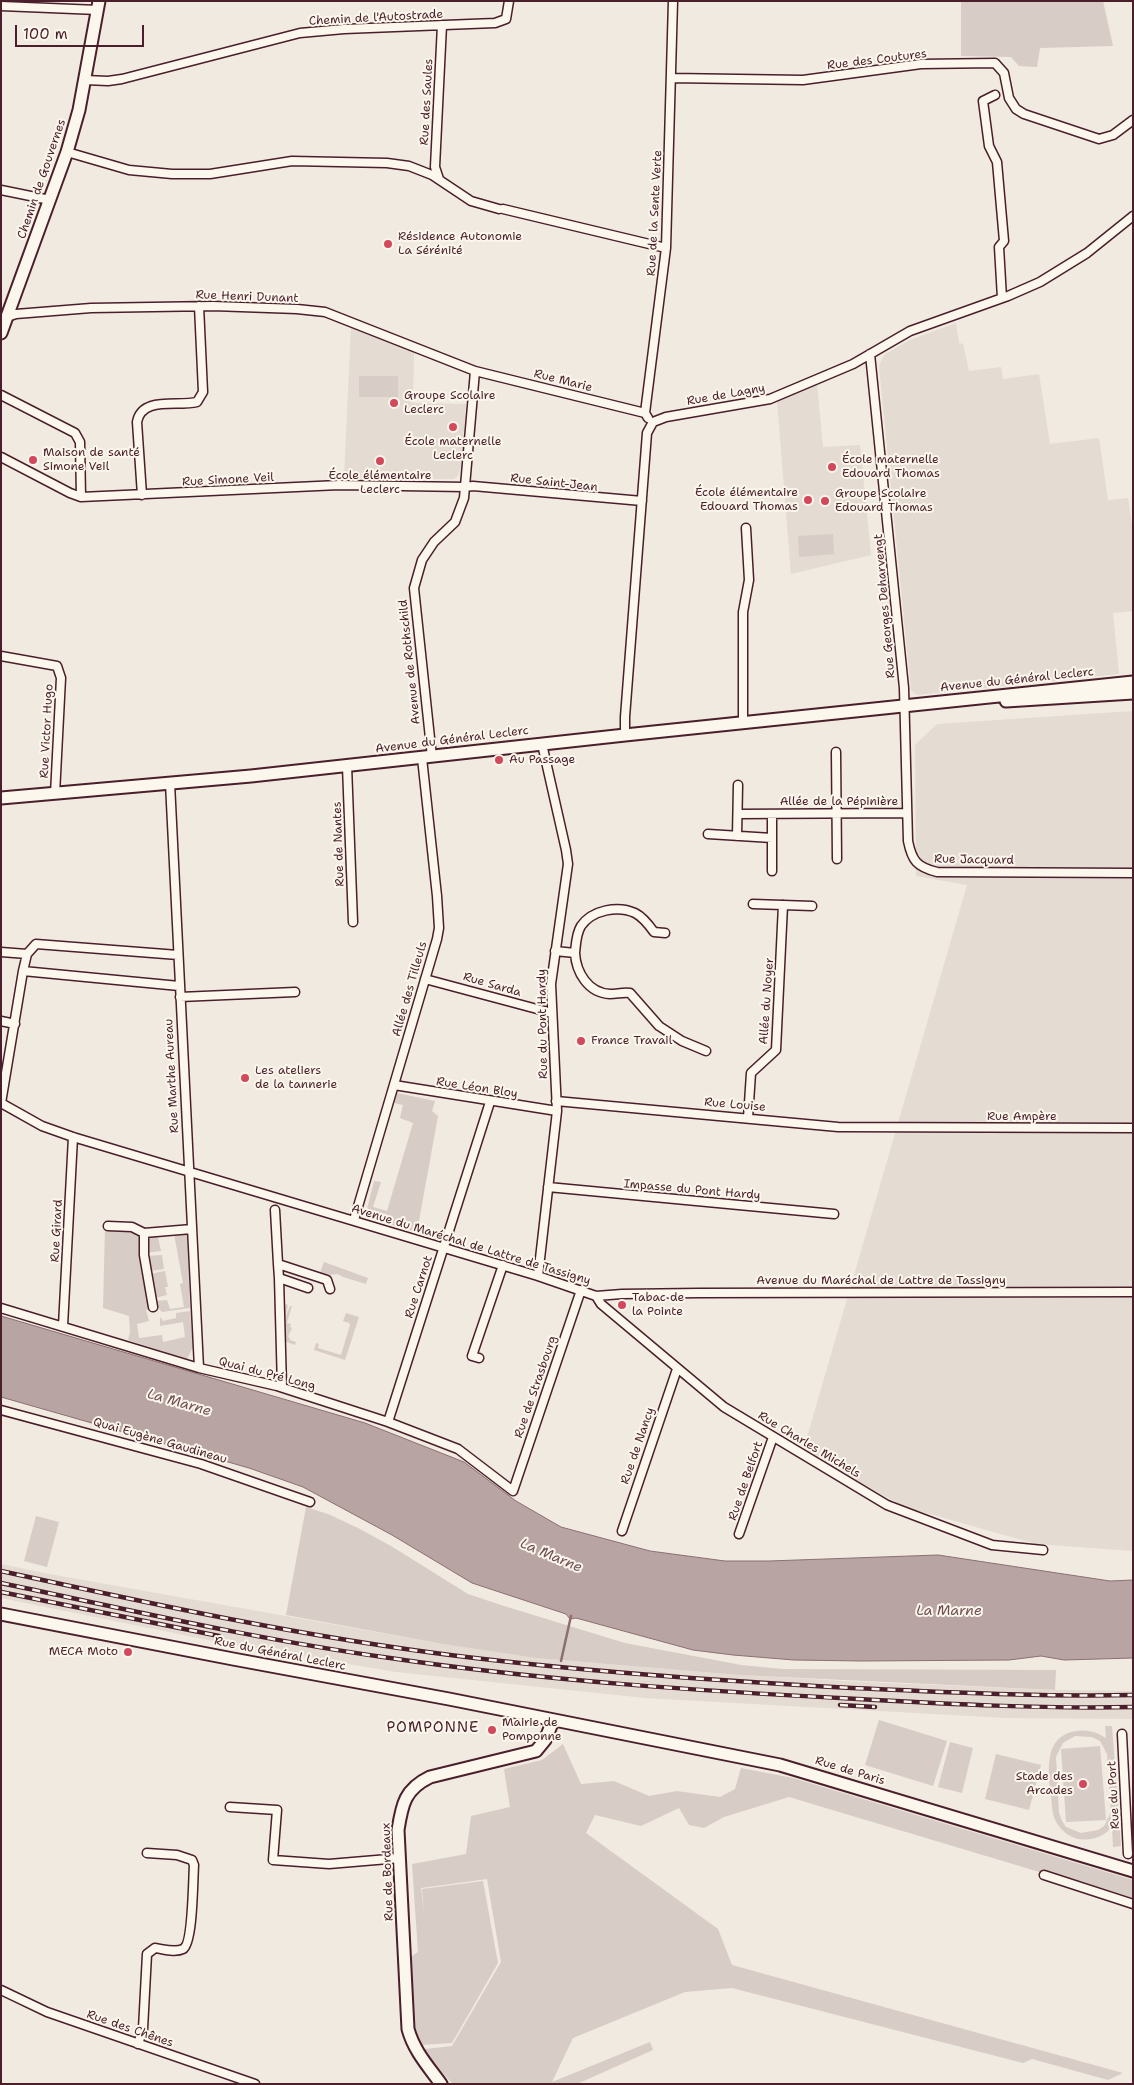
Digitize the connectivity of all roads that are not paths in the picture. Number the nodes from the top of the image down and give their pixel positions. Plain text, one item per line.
1 (509, 1) edge
2 (673, 1) edge
3 (1, 6) edge
4 (98, 6) edge
5 (442, 25) junction
6 (672, 78) junction
7 (85, 80) junction
8 (995, 95) dead end
9 (1133, 120) edge
10 (68, 152) junction
11 (439, 179) junction
12 (1, 190) edge
13 (50, 200) junction
14 (1133, 216) edge
15 (666, 248) junction
16 (1002, 298) junction
17 (199, 306) junction
18 (4, 318) edge
19 (1, 333) edge
20 (870, 354) junction
21 (475, 371) junction
22 (1, 395) edge
23 (645, 413) junction
24 (653, 422) junction
25 (1, 457) edge
26 (465, 487) junction
27 (142, 496) junction
28 (81, 497) junction
29 (642, 501) junction
30 (746, 528) dead end
31 (1, 656) edge
32 (1133, 682) edge
33 (1133, 693) edge
34 (905, 706) junction
35 (743, 723) junction
36 (626, 735) junction
37 (542, 744) junction
38 (836, 752) dead end
39 (427, 758) junction
40 (347, 766) junction
41 (170, 783) junction
42 (738, 786) dead end
43 (55, 794) junction
44 (1, 798) edge
45 (908, 813) junction
46 (738, 814) junction
47 (772, 814) junction
48 (837, 814) junction
49 (708, 834) dead end
50 (737, 836) junction
51 (772, 838) junction
52 (837, 859) dead end
53 (772, 871) dead end
54 (1133, 872) edge
55 (753, 904) dead end
56 (783, 905) junction
57 (812, 906) dead end
58 (353, 922) dead end
59 (665, 933) dead end
60 (555, 951) junction
61 (1, 952) edge
62 (574, 953) junction
63 (27, 954) junction
64 (178, 955) junction
65 (23, 971) junction
66 (425, 978) junction
67 (180, 986) junction
68 (295, 992) dead end
69 (180, 997) junction
70 (552, 1013) junction
71 (1, 1021) edge
72 (15, 1024) junction
73 (706, 1051) dead end
74 (394, 1085) junction
75 (556, 1101) junction
76 (490, 1102) junction
77 (1, 1103) edge
78 (557, 1111) junction
79 (748, 1118) junction
80 (912, 1128) joint
81 (1133, 1128) edge
82 (73, 1137) junction
83 (188, 1170) junction
84 (548, 1187) junction
85 (275, 1210) dead end
86 (834, 1214) dead end
87 (354, 1220) junction
88 (108, 1226) dead end
89 (192, 1229) junction
90 (144, 1233) junction
91 (443, 1247) junction
92 (278, 1264) junction
93 (503, 1265) junction
94 (538, 1276) junction
95 (279, 1278) junction
96 (308, 1288) dead end
97 (330, 1289) dead end
98 (580, 1290) junction
99 (1133, 1292) edge
100 (596, 1296) junction
101 (153, 1307) dead end
102 (1, 1308) edge
103 (63, 1326) junction
104 (479, 1358) dead end
105 (199, 1368) junction
106 (677, 1369) junction
107 (282, 1387) junction
108 (1, 1410) edge
109 (388, 1422) junction
110 (773, 1437) junction
111 (513, 1491) joint
112 (310, 1502) dead end
113 (622, 1531) dead end
114 (740, 1534) dead end
115 (1043, 1550) dead end
116 (1, 1614) edge
117 (553, 1721) junction
118 (1122, 1734) dead end
119 (230, 1807) dead end
120 (147, 1853) dead end
121 (1130, 1854) edge
122 (400, 1858) junction
123 (1128, 1870) edge
124 (1044, 1876) dead end
125 (1133, 1904) edge
126 (1, 1990) edge
127 (138, 2044) junction
128 (255, 2084) edge
129 (441, 2084) edge

1 - 5 street, Chemin de l'Autostrade
2 - 6 street, Rue de la Sente Verte
3 - 4 street
4 - 7 main road, Chemin de Gouvernes
5 - 7 street, Chemin de l'Autostrade
5 - 11 street, Rue des Saules
6 - 9 street, Rue des Coutures
6 - 15 street, Rue de la Sente Verte
7 - 10 main road, Chemin de Gouvernes
8 - 16 street
10 - 11 street
10 - 13 main road, Chemin de Gouvernes
11 - 15 street
12 - 13 street
13 - 18 main road, Chemin de Gouvernes
14 - 16 street, Rue de Lagny
15 - 23 street, Rue de la Sente Verte
16 - 20 street, Rue de Lagny
17 - 18 street, Rue Henri Dunant
17 - 21 street, Rue Henri Dunant
17 - 27 street
18 - 19 main road, Chemin de Gouvernes
20 - 24 street, Rue de Lagny
20 - 34 street, Rue Georges Deharvengt
21 - 23 street, Rue Marie
21 - 26 street, Avenue de Rothschild
22 - 28 street
23 - 24 street
24 - 29 street
25 - 28 street, Rue Simone Veil
26 - 27 street, Rue Simone Veil
26 - 29 street, Rue Saint-Jean
26 - 39 street, Avenue de Rothschild
27 - 28 street, Rue Simone Veil
29 - 36 street
30 - 35 street
31 - 43 street, Rue Victor Hugo
32 - 34 main road, Avenue du Général Leclerc
33 - 34 main road, Avenue du Général Leclerc
34 - 35 main road, Avenue du Général Leclerc
34 - 45 street, Rue Jacquard
35 - 36 main road, Avenue du Général Leclerc
36 - 37 main road, Avenue du Général Leclerc
37 - 39 main road, Avenue du Général Leclerc
37 - 60 street, Rue du Pont Hardy
38 - 48 street
39 - 40 main road, Avenue du Général Leclerc
39 - 66 street, Allée des Tilleuls
40 - 41 main road, Avenue du Général Leclerc
40 - 58 street, Rue de Nantes
41 - 43 main road, Avenue du Général Leclerc
41 - 64 street, Rue Marthe Aureau
42 - 46 street
43 - 44 main road, Avenue du Général Leclerc
45 - 48 street, Allée de la Pépinière
45 - 54 street, Rue Jacquard
46 - 47 street, Allée de la Pépinière
46 - 50 street
47 - 48 street, Allée de la Pépinière
47 - 51 street, Allée de la Pépinière
48 - 52 street
49 - 50 street
50 - 51 street
51 - 53 street, Allée de la Pépinière
55 - 56 street
56 - 57 street
56 - 79 street, Allée du Noyer
59 - 62 street
60 - 62 street
60 - 70 street, Rue du Pont Hardy
61 - 63 street
62 - 73 street
63 - 64 street
63 - 65 street
64 - 67 street, Rue Marthe Aureau
65 - 67 street
65 - 72 street
66 - 70 street, Rue Sarda
66 - 74 street, Allée des Tilleuls
67 - 69 street, Rue Marthe Aureau
68 - 69 street
69 - 83 street, Rue Marthe Aureau
70 - 75 street, Rue du Pont Hardy
71 - 72 street
72 - 77 street
74 - 76 street, Rue Léon Bloy
74 - 87 street, Allée des Tilleuls
75 - 78 street, Rue du Pont Hardy
75 - 79 street, Rue Louise
76 - 78 street, Rue Léon Bloy
76 - 91 street, Rue Carnot
77 - 82 street, Avenue du Maréchal de Lattre de Tassigny
78 - 84 street, Rue du Pont Hardy
79 - 80 street, Rue Louise
80 - 81 street, Rue Ampère
82 - 83 street, Avenue du Maréchal de Lattre de Tassigny
82 - 103 street, Rue Girard
83 - 87 street, Avenue du Maréchal de Lattre de Tassigny
83 - 89 street, Rue Marthe Aureau
84 - 86 street, Impasse du Pont Hardy
84 - 94 street, Rue du Pont Hardy
85 - 92 street
87 - 91 street, Avenue du Maréchal de Lattre de Tassigny
88 - 90 street
89 - 90 street
89 - 105 street, Rue Marthe Aureau
90 - 101 street
91 - 93 street, Avenue du Maréchal de Lattre de Tassigny
91 - 109 street, Rue Carnot
92 - 95 street
92 - 97 street
93 - 94 street, Avenue du Maréchal de Lattre de Tassigny
93 - 104 street
94 - 98 street, Avenue du Maréchal de Lattre de Tassigny
95 - 96 street
95 - 107 street
98 - 100 street, Avenue du Maréchal de Lattre de Tassigny
98 - 111 street, Rue de Strasbourg
99 - 100 street, Avenue du Maréchal de Lattre de Tassigny
100 - 106 street, Rue Charles Michels
102 - 103 street, Quai du Pré Long
103 - 105 street, Quai du Pré Long
105 - 107 street, Quai du Pré Long
106 - 110 street, Rue Charles Michels
106 - 113 street, Rue de Nancy
107 - 109 street, Quai du Pré Long
108 - 112 street, Quai Eugène Gaudineau
109 - 111 street, Quai du Pré Long
110 - 114 street, Rue de Belfort
110 - 115 street, Rue Charles Michels
116 - 117 main road, Rue du Général Leclerc
117 - 122 main road, Rue de Bordeaux
117 - 123 main road, Rue de Paris
118 - 121 street, Rue du Port
119 - 122 street
120 - 127 street
121 - 123 street, Rue du Port
122 - 129 main road, Rue de Bordeaux
124 - 125 street
126 - 127 street, Rue des Chênes
127 - 128 street, Rue des Chênes

